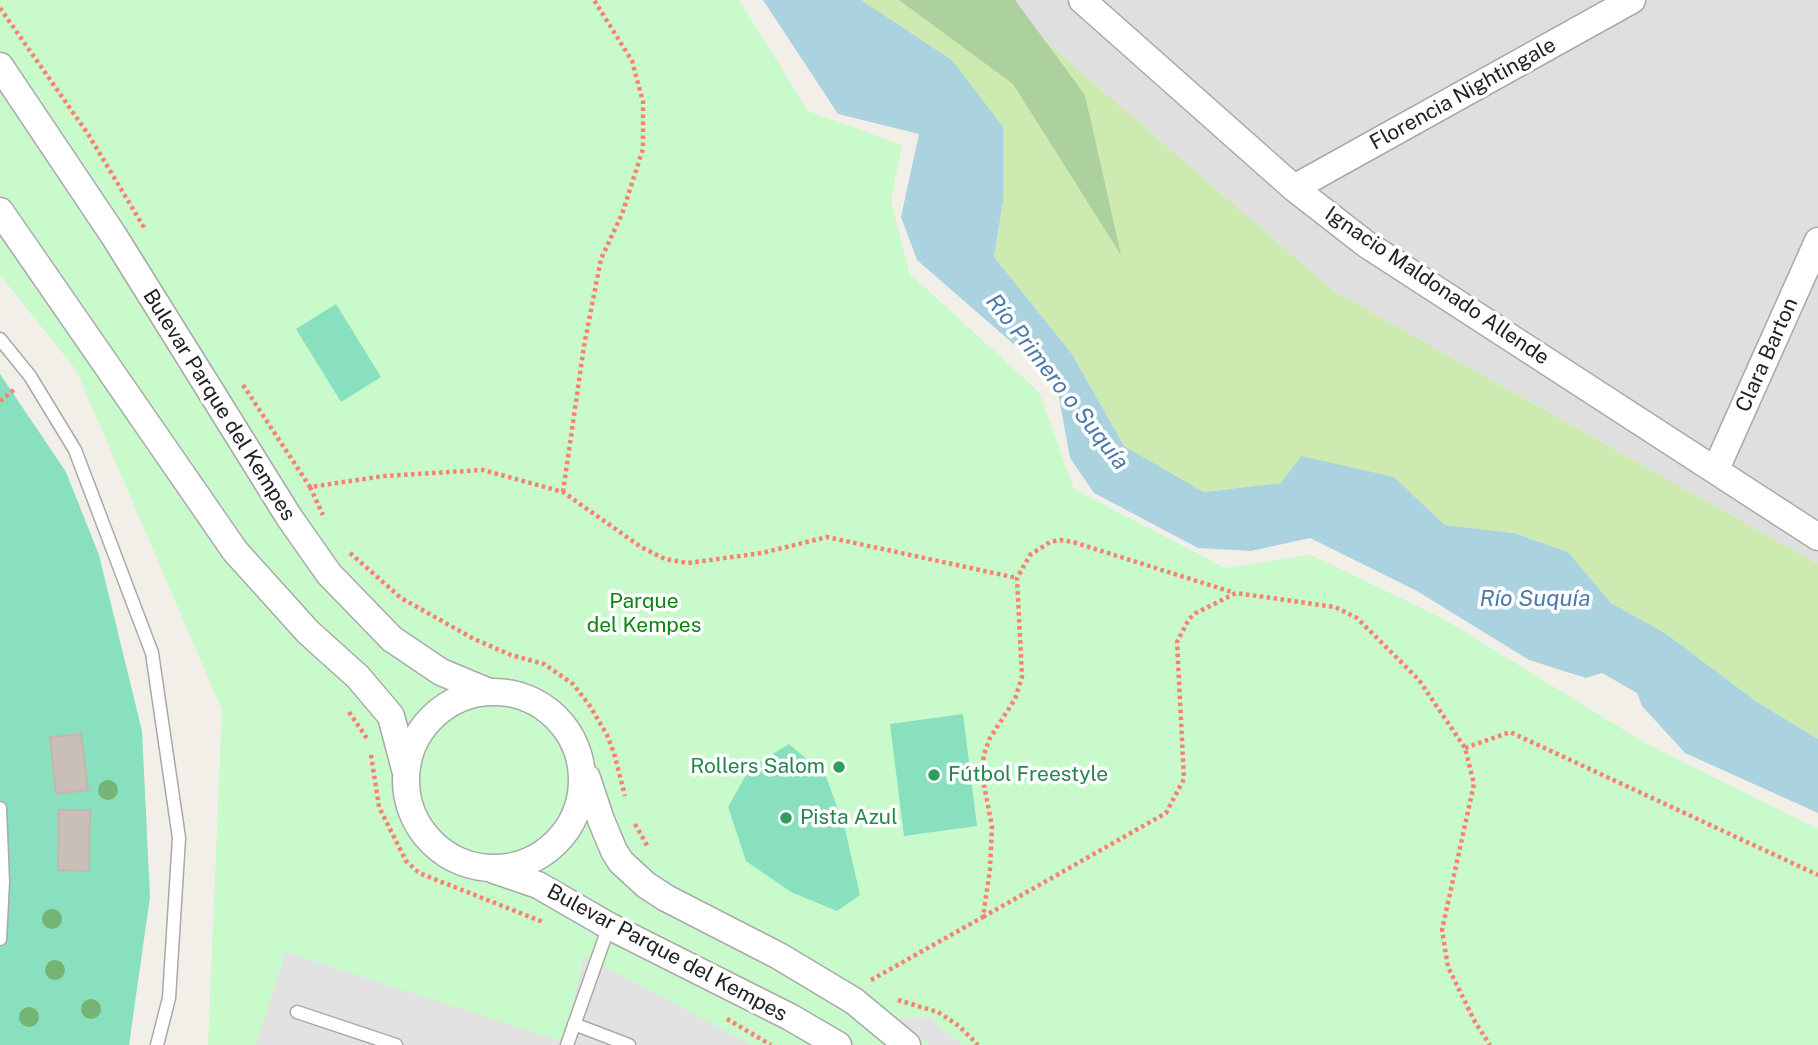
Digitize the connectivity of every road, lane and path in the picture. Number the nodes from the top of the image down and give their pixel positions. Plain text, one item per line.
1 (594, 0) edge
2 (1082, 0) edge
3 (1632, 0) edge
4 (0, 8) edge
5 (0, 66) edge
6 (1294, 188) junction
7 (0, 211) edge
8 (149, 236) dead end
9 (1818, 241) edge
10 (0, 339) edge
11 (242, 384) dead end
12 (1716, 470) junction
13 (310, 487) junction
14 (563, 492) junction
15 (324, 516) dead end
16 (1818, 537) edge
17 (343, 544) dead end
18 (1017, 578) junction
19 (1236, 593) junction
20 (489, 692) junction
21 (1465, 748) junction
22 (580, 757) junction
23 (406, 773) junction
24 (627, 803) dead end
25 (0, 808) edge
26 (633, 820) dead end
27 (652, 853) dead end
28 (492, 869) junction
29 (1818, 875) edge
30 (983, 917) junction
31 (609, 926) junction
32 (0, 939) edge
33 (875, 987) dead end
34 (891, 997) dead end
35 (297, 1012) dead end
36 (574, 1024) junction
37 (157, 1045) edge
38 (396, 1045) edge
39 (567, 1045) edge
40 (629, 1045) edge
41 (838, 1045) edge
42 (907, 1045) edge
43 (978, 1045) edge
44 (1490, 1045) edge

1 - 14 path
2 - 6 street, Ignacio Maldonado Allende
3 - 6 street, Florencia Nightingale
4 - 8 path
5 - 20 street, Bulevar Parque del Kempes
6 - 12 street, Ignacio Maldonado Allende
7 - 23 street
9 - 12 street, Clara Barton
10 - 37 lane
11 - 13 path
12 - 16 street, Ignacio Maldonado Allende
13 - 14 path
13 - 15 path
14 - 18 path
17 - 24 path
18 - 19 path
18 - 30 path
19 - 21 path
19 - 30 path
20 - 22 street
20 - 23 street
21 - 29 path
21 - 44 path
22 - 28 street
22 - 42 street
23 - 28 street
25 - 32 lane
26 - 27 path
28 - 31 street, Bulevar Parque del Kempes
30 - 33 path
31 - 36 lane
31 - 41 street, Bulevar Parque del Kempes
34 - 43 path
35 - 38 lane
36 - 39 lane
36 - 40 lane

